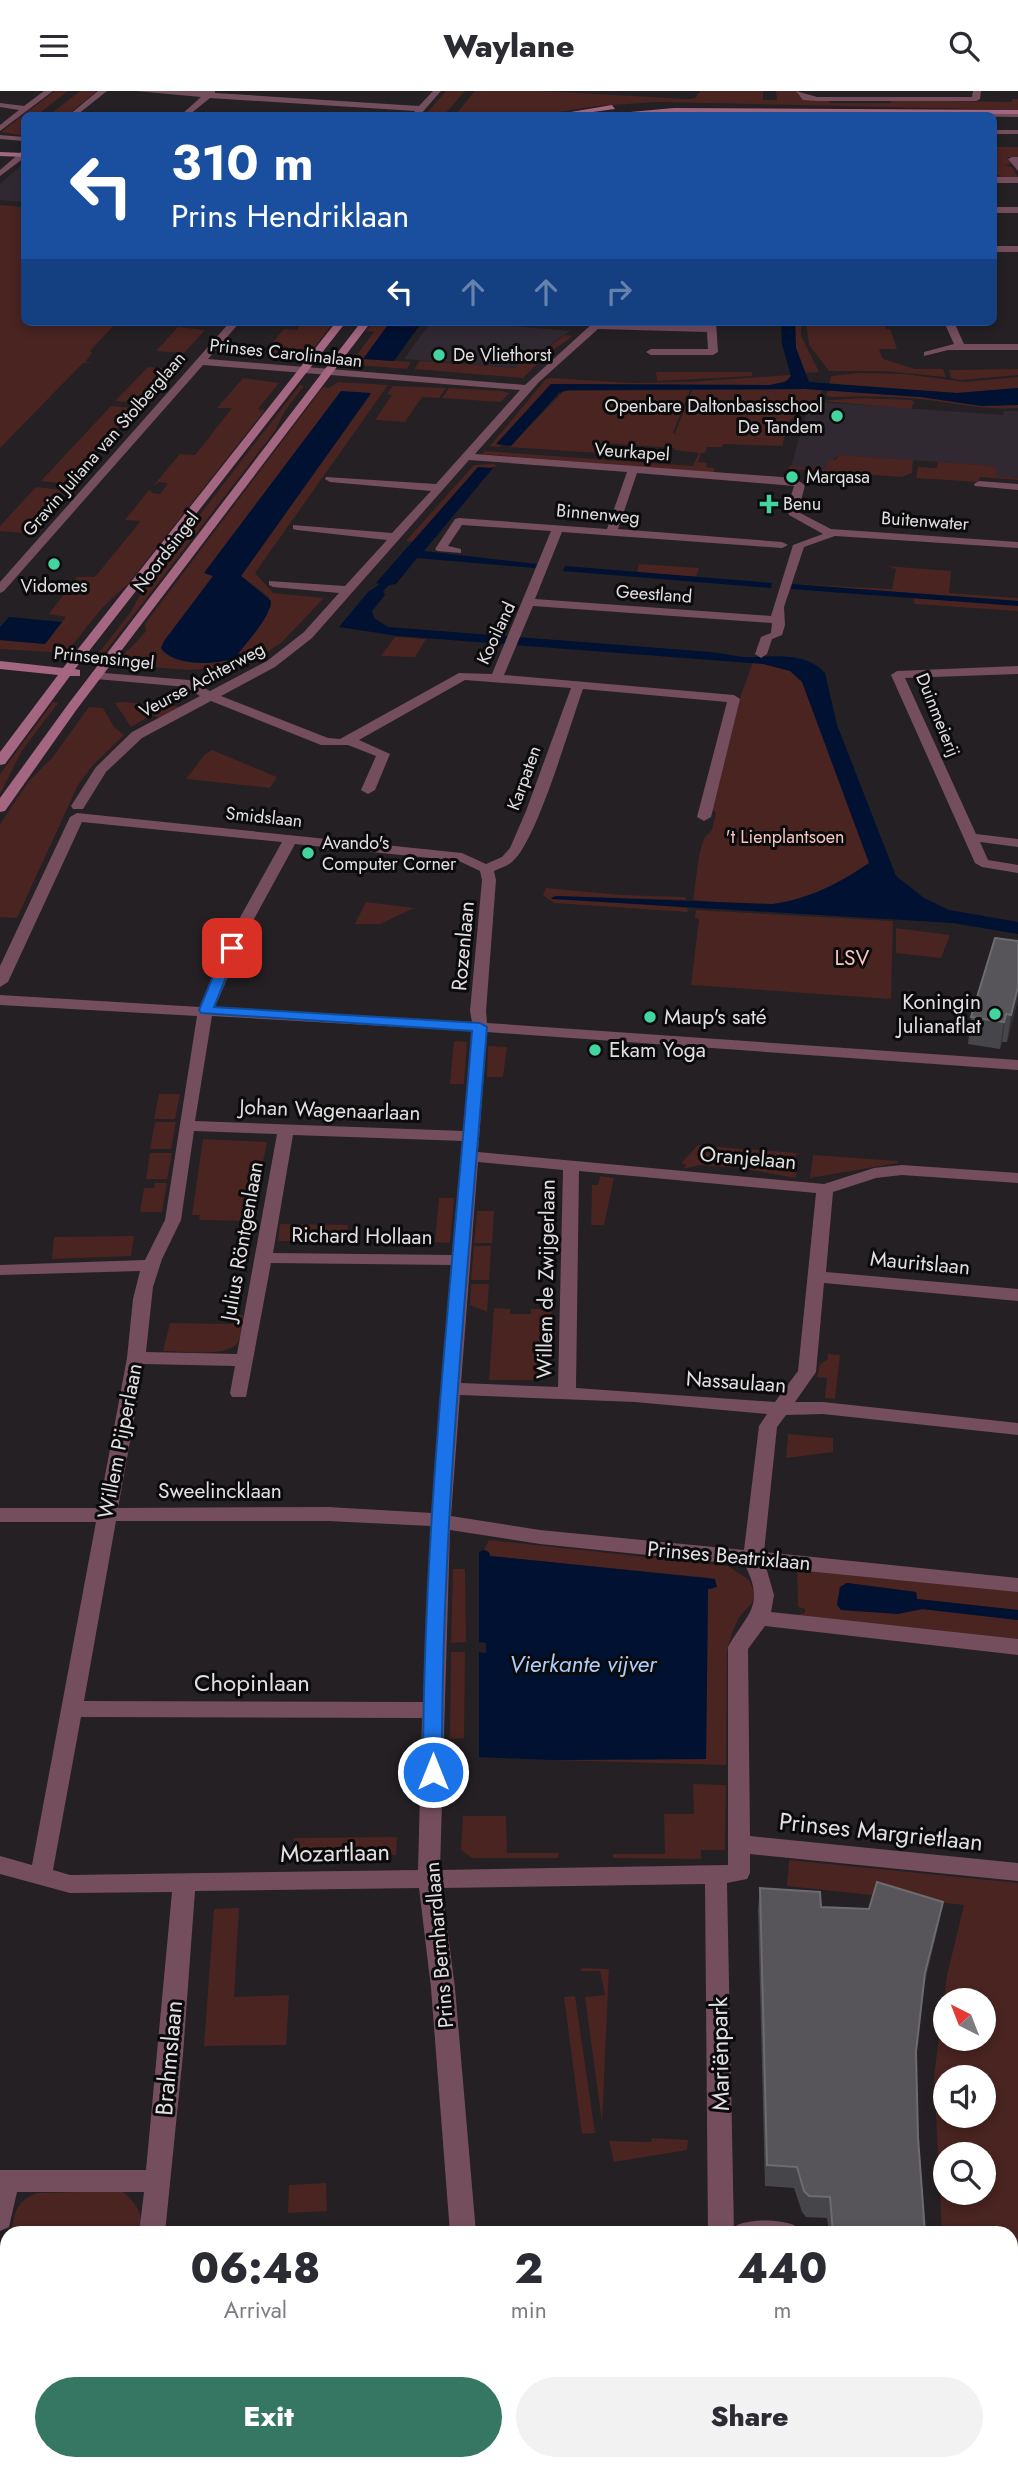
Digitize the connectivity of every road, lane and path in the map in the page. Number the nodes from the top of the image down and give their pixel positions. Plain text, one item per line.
1 (49, 91) edge
2 (103, 91) edge
3 (140, 91) edge
4 (325, 91) edge
5 (437, 91) edge
6 (800, 91) edge
7 (977, 91) edge
8 (211, 93) edge
9 (314, 102) junction
10 (0, 105) edge
11 (26, 109) junction
12 (869, 111) junction
13 (22, 112) edge
14 (77, 112) edge
15 (189, 112) edge
16 (304, 112) edge
17 (419, 112) edge
18 (579, 112) edge
19 (645, 112) edge
20 (944, 112) edge
21 (21, 113) edge
22 (997, 113) edge
23 (997, 113) edge
24 (1018, 113) edge
25 (0, 129) edge
26 (997, 132) edge
27 (1018, 132) edge
28 (0, 137) edge
29 (21, 139) edge
30 (0, 154) edge
31 (21, 155) edge
32 (21, 157) edge
33 (1018, 159) edge
34 (1018, 169) edge
35 (0, 174) edge
36 (997, 180) edge
37 (1018, 180) edge
38 (997, 210) edge
39 (1018, 210) edge
40 (997, 249) edge
41 (1018, 249) edge
42 (231, 326) edge
43 (338, 326) edge
44 (363, 326) edge
45 (597, 326) edge
46 (711, 326) edge
47 (951, 326) edge
48 (960, 347) junction
49 (1018, 347) edge
50 (652, 352) dead end
51 (927, 354) dead end
52 (199, 362) junction
53 (304, 371) junction
54 (327, 373) junction
55 (529, 388) junction
56 (468, 457) junction
57 (633, 469) junction
58 (330, 479) dead end
59 (979, 484) dead end
60 (1018, 487) edge
61 (440, 488) junction
62 (297, 527) dead end
63 (558, 529) junction
64 (829, 532) junction
65 (611, 533) junction
66 (395, 537) junction
67 (782, 545) dead end
68 (1018, 545) edge
69 (457, 551) dead end
70 (273, 583) dead end
71 (0, 589) edge
72 (348, 590) junction
73 (530, 602) junction
74 (776, 620) junction
75 (761, 654) dead end
76 (0, 665) edge
77 (1018, 670) edge
78 (0, 676) edge
79 (63, 677) junction
80 (497, 678) junction
81 (92, 680) junction
82 (578, 685) junction
83 (207, 695) junction
84 (349, 740) junction
85 (0, 761) edge
86 (368, 790) dead end
87 (0, 808) edge
88 (78, 812) junction
89 (704, 817) dead end
90 (971, 837) junction
91 (290, 840) junction
92 (1018, 843) edge
93 (486, 869) junction
94 (1018, 869) edge
95 (0, 982) edge
96 (0, 1000) edge
97 (206, 1010) junction
98 (480, 1027) junction
99 (1018, 1065) edge
100 (187, 1126) junction
101 (286, 1130) junction
102 (472, 1136) junction
103 (470, 1156) junction
104 (571, 1165) junction
105 (1018, 1178) edge
106 (825, 1189) junction
107 (263, 1258) junction
108 (461, 1260) junction
109 (150, 1265) junction
110 (0, 1270) edge
111 (817, 1277) junction
112 (1018, 1296) edge
113 (136, 1358) junction
114 (243, 1360) junction
115 (451, 1389) junction
116 (239, 1393) dead end
117 (566, 1394) junction
118 (781, 1409) junction
119 (1018, 1429) edge
120 (106, 1513) junction
121 (0, 1515) edge
122 (441, 1520) junction
123 (753, 1560) junction
124 (1018, 1585) edge
125 (760, 1618) junction
126 (1018, 1647) edge
127 (72, 1709) junction
128 (432, 1710) junction
129 (738, 1844) junction
130 (0, 1865) edge
131 (1018, 1872) edge
132 (716, 1875) junction
133 (41, 1876) junction
134 (429, 1878) junction
135 (184, 1883) junction
136 (3, 2181) edge
137 (157, 2181) junction
138 (0, 2219) edge
139 (153, 2226) edge
140 (462, 2226) edge
141 (721, 2226) edge

1 - 11 street
2 - 14 street
3 - 8 street
4 - 9 street
5 - 17 street
6 - 7 street
8 - 9 street
8 - 15 street
9 - 16 street
9 - 17 street
10 - 11 street
11 - 13 street
12 - 18 main road
12 - 19 main road
12 - 20 main road
21 - 25 street
22 - 24 main road
23 - 24 street
26 - 27 street
28 - 29 street
30 - 31 main road
32 - 35 street
33 - 34 street
36 - 37 street
38 - 39 street
40 - 41 street
42 - 52 street, Gravin Juliana van Stolberglaan
43 - 53 main road, Noordsingel
44 - 54 main road, Noordsingel
45 - 55 street, Veurse Achterweg
46 - 50 street
47 - 48 street
48 - 49 street
48 - 51 street
52 - 53 street, Prinses Carolinalaan
52 - 71 street, Gravin Juliana van Stolberglaan
53 - 54 street, Prinses Carolinalaan
53 - 79 main road, Noordsingel
54 - 55 street, Prinses Carolinalaan
54 - 81 main road, Noordsingel
55 - 56 street, Veurse Achterweg
56 - 57 street, Veurkapel
56 - 61 street, Veurse Achterweg
57 - 64 street, Veurkapel
57 - 65 street
58 - 61 street
59 - 60 street
61 - 66 street, Veurse Achterweg
62 - 66 street
63 - 65 street, Binnenweg
63 - 69 street, Binnenweg
63 - 73 street, Kooiland
64 - 68 street, Buitenwater
64 - 74 street
65 - 67 street, Binnenweg
66 - 72 street, Veurse Achterweg
70 - 72 street
72 - 83 street, Veurse Achterweg
73 - 74 street, Geestland
73 - 80 street, Kooiland
74 - 75 street
76 - 79 main road, Prinsensingel
77 - 90 street, Duinmeierij
78 - 79 main road, Prinsensingel
79 - 81 main road, Prinsensingel
79 - 85 main road, Noordsingel
80 - 82 street
80 - 84 street, Kooiland
81 - 83 street, Prinsensingel
81 - 87 main road, Noordsingel
82 - 89 street
82 - 93 street, Karpaten
83 - 84 street
83 - 88 street, Veurse Achterweg
84 - 86 street
88 - 91 street, Smidslaan
88 - 95 street, Veurse Achterweg
90 - 92 street
90 - 94 street, Duinmeierij
91 - 93 street, Smidslaan
91 - 97 street, Willem Pijperlaan
93 - 98 street, Rozenlaan
96 - 97 street
97 - 98 street
97 - 100 street, Willem Pijperlaan
98 - 99 street
98 - 102 street, Prins Bernhardlaan
100 - 101 street, Johan Wagenaarlaan
100 - 109 street, Willem Pijperlaan
101 - 102 street, Johan Wagenaarlaan
101 - 107 street, Julius Röntgenlaan
102 - 103 street, Prins Bernhardlaan
103 - 104 street, Oranjelaan
103 - 108 street, Prins Bernhardlaan
104 - 106 street, Oranjelaan
104 - 117 street, Willem de Zwijgerlaan
105 - 106 street, Oranjelaan
106 - 111 street
107 - 108 street, Richard Hollaan
107 - 114 street, Julius Röntgenlaan
108 - 115 street, Prins Bernhardlaan
109 - 110 street
109 - 113 street, Willem Pijperlaan
111 - 112 street, Mauritslaan
111 - 118 street
113 - 114 street
113 - 120 street, Willem Pijperlaan
114 - 116 street, Julius Röntgenlaan
115 - 117 street, Nassaulaan
115 - 122 street, Prins Bernhardlaan
117 - 118 street, Nassaulaan
118 - 119 street, Nassaulaan
118 - 123 street
120 - 121 street, Sweelincklaan
120 - 122 street, Sweelincklaan
120 - 127 street, Willem Pijperlaan
122 - 123 street, Prinses Beatrixlaan
122 - 128 street, Prins Bernhardlaan
123 - 124 street, Prinses Beatrixlaan
123 - 125 street
125 - 126 street
125 - 129 street
127 - 128 street, Chopinlaan
127 - 133 street, Willem Pijperlaan
128 - 134 street, Prins Bernhardlaan
129 - 131 street, Prinses Margrietlaan
129 - 132 street
130 - 133 street, Mozartlaan
132 - 134 street, Mozartlaan
132 - 141 street, Mariënpark
133 - 135 street, Mozartlaan
134 - 135 street, Mozartlaan
134 - 140 street, Prins Bernhardlaan
135 - 137 street, Brahmslaan
136 - 137 street
136 - 138 street
137 - 139 street, Brahmslaan

